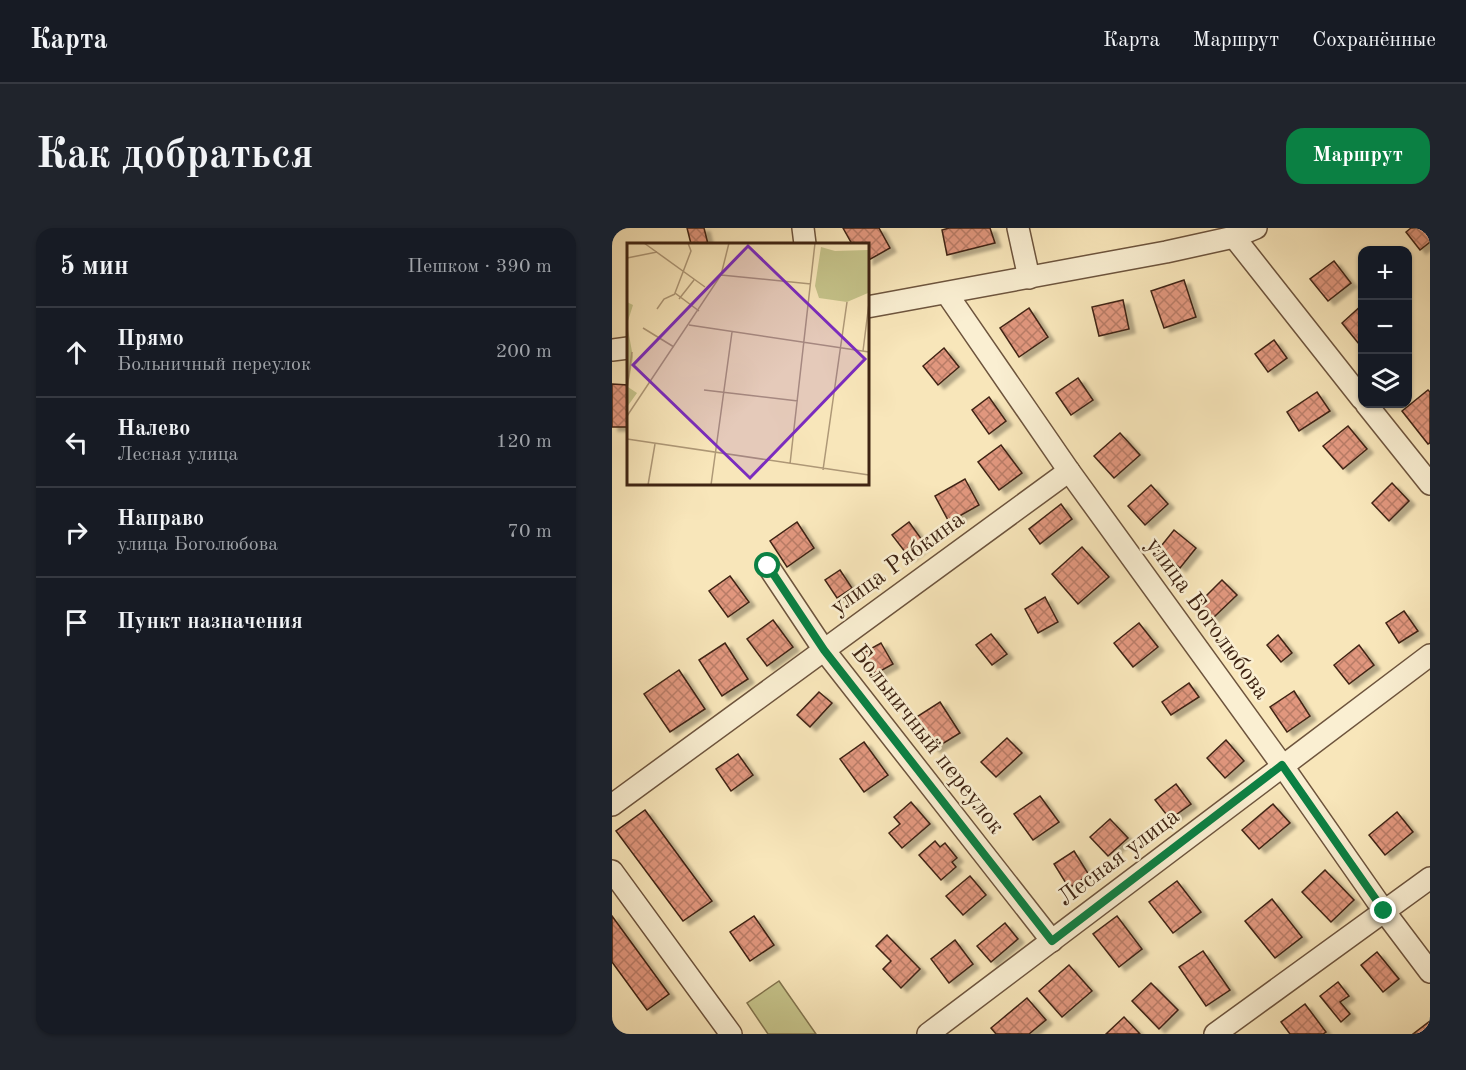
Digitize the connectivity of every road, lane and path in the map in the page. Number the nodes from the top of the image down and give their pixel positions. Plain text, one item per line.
1 (803, 228) edge
2 (1018, 228) edge
3 (1256, 228) edge
4 (1234, 237) junction
5 (805, 243) edge
6 (1029, 278) junction
7 (947, 294) junction
8 (868, 308) edge
9 (627, 348) edge
10 (612, 350) edge
11 (1358, 394) edge
12 (1369, 408) edge
13 (1069, 471) junction
14 (1430, 484) edge
15 (768, 566) dead end
16 (824, 650) junction
17 (1430, 655) edge
18 (1282, 765) junction
19 (612, 805) edge
20 (612, 871) edge
21 (1430, 878) edge
22 (1384, 911) junction
23 (1052, 941) junction
24 (1430, 972) edge
25 (731, 1034) edge
26 (928, 1034) edge
27 (1215, 1034) edge

1 - 5 street
2 - 6 street
3 - 4 street
4 - 6 street
4 - 11 street
6 - 7 street
7 - 8 street
7 - 13 street, улица Боголюбова
9 - 10 street
12 - 14 street
13 - 16 street, улица Рябкина
13 - 18 street, улица Боголюбова
15 - 16 street, Больничный переулок
16 - 19 street, улица Рябкина
16 - 23 street, Больничный переулок
17 - 18 street, Лесная улица
18 - 22 street, улица Боголюбова
18 - 23 street, Лесная улица
20 - 25 street
21 - 22 street
22 - 24 street, улица Боголюбова
22 - 27 street
23 - 26 street, Лесная улица

